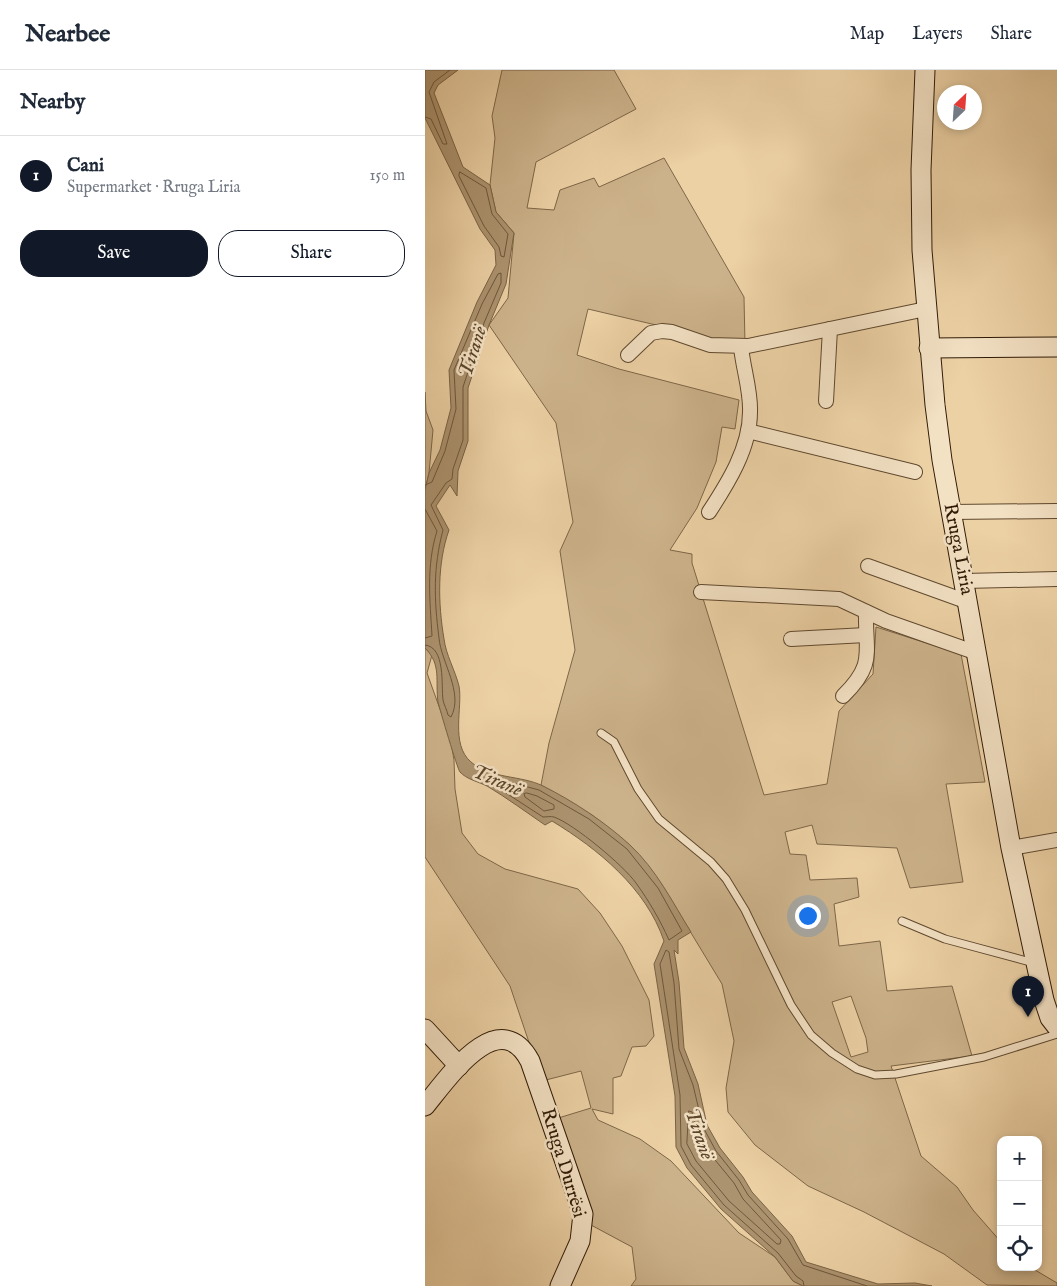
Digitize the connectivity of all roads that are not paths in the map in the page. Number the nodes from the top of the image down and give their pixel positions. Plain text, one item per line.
1 (925, 70) edge
2 (926, 309) junction
3 (830, 329) junction
4 (741, 347) junction
5 (1057, 347) edge
6 (929, 348) junction
7 (628, 355) dead end
8 (826, 401) dead end
9 (748, 431) junction
10 (915, 472) dead end
11 (1057, 511) edge
12 (709, 512) dead end
13 (951, 512) junction
14 (868, 566) dead end
15 (1057, 579) edge
16 (964, 581) junction
17 (701, 592) dead end
18 (968, 602) junction
19 (866, 612) junction
20 (866, 635) junction
21 (791, 639) dead end
22 (977, 653) junction
23 (843, 696) dead end
24 (601, 733) dead end
25 (1057, 840) edge
26 (1011, 848) junction
27 (901, 921) dead end
28 (1036, 963) junction
29 (1056, 1026) edge
30 (425, 1029) edge
31 (459, 1066) junction
32 (425, 1106) edge
33 (560, 1286) edge

1 - 2 main road, Rruga Liria
2 - 3 street
2 - 6 main road, Rruga Liria
3 - 4 street
3 - 8 street
4 - 7 street
4 - 9 street
5 - 6 main road
6 - 13 main road, Rruga Liria
9 - 10 street
9 - 12 street
11 - 13 street
13 - 16 main road, Rruga Liria
14 - 18 street
15 - 16 street
16 - 18 main road, Rruga Liria
17 - 19 street
18 - 22 main road, Rruga Liria
19 - 20 street
19 - 22 street
20 - 21 street
20 - 23 street
22 - 26 main road, Rruga Liria
24 - 29 lane
25 - 26 street
26 - 28 main road, Rruga Liria
27 - 28 lane
28 - 29 main road, Rruga Liria
30 - 31 main road
31 - 32 main road
31 - 33 main road, Rruga Durrësi

